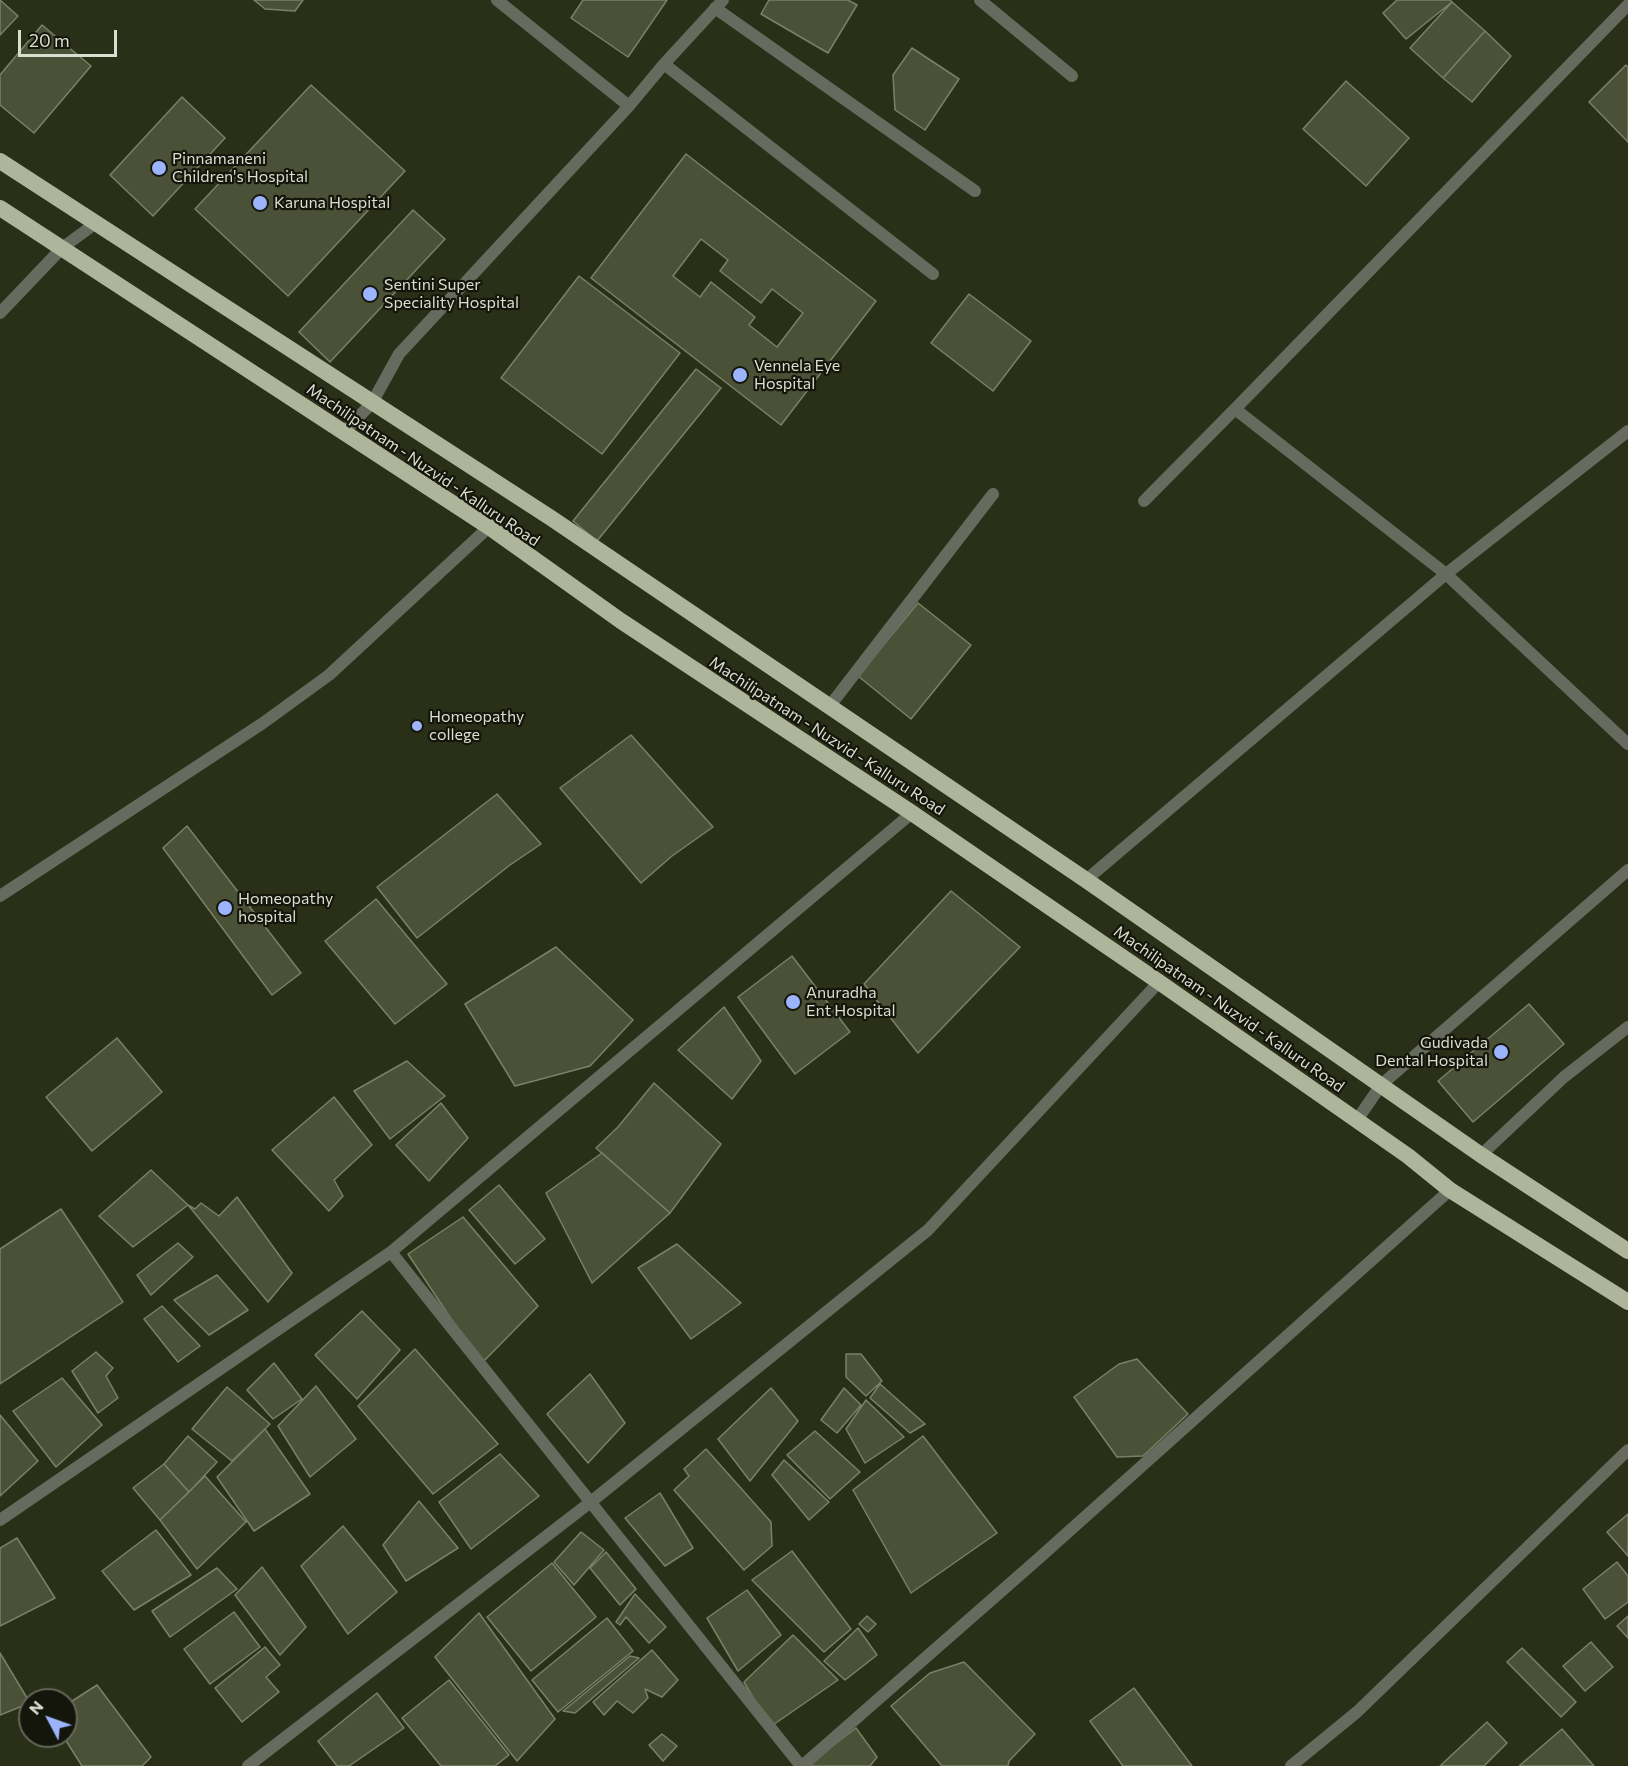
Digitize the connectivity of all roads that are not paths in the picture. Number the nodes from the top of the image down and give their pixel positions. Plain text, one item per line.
1 (496, 0) edge
2 (980, 0) edge
3 (719, 4) edge
4 (1628, 5) edge
5 (664, 64) junction
6 (1072, 76) dead end
7 (629, 106) junction
8 (0, 161) edge
9 (975, 190) dead end
10 (0, 207) edge
11 (96, 223) junction
12 (62, 248) junction
13 (933, 274) dead end
14 (0, 313) edge
15 (372, 403) junction
16 (1235, 409) junction
17 (1628, 431) edge
18 (343, 433) junction
19 (993, 494) dead end
20 (1144, 501) dead end
21 (489, 527) junction
22 (1446, 574) junction
23 (829, 707) junction
24 (1628, 744) edge
25 (912, 813) junction
26 (1628, 870) edge
27 (1086, 880) junction
28 (0, 896) edge
29 (1159, 982) junction
30 (1628, 1027) edge
31 (1381, 1085) junction
32 (1357, 1120) junction
33 (1481, 1155) junction
34 (1450, 1190) junction
35 (1625, 1244) edge
36 (391, 1252) junction
37 (1628, 1302) edge
38 (1628, 1450) edge
39 (592, 1501) junction
40 (0, 1520) edge
41 (248, 1766) edge
42 (802, 1766) edge
43 (1292, 1766) edge

1 - 7 street
2 - 6 street
3 - 5 street
3 - 9 street
4 - 16 street
5 - 7 street
5 - 13 street
7 - 15 street
8 - 11 highway, Machilipatnam - Nuzvid - Kalluru Road
10 - 12 highway, Machilipatnam - Nuzvid - Kalluru Road
11 - 12 street
11 - 15 highway, Machilipatnam - Nuzvid - Kalluru Road
12 - 14 street
12 - 18 highway, Machilipatnam - Nuzvid - Kalluru Road
15 - 18 street
15 - 23 highway, Machilipatnam - Nuzvid - Kalluru Road
16 - 20 street
16 - 22 street
17 - 22 street
18 - 21 highway, Machilipatnam - Nuzvid - Kalluru Road
19 - 23 street
21 - 25 highway, Machilipatnam - Nuzvid - Kalluru Road
21 - 28 street
22 - 24 street
22 - 27 street
23 - 27 highway, Machilipatnam - Nuzvid - Kalluru Road
25 - 29 highway, Machilipatnam - Nuzvid - Kalluru Road
25 - 36 street
26 - 31 street
27 - 31 highway, Machilipatnam - Nuzvid - Kalluru Road
29 - 32 highway, Machilipatnam - Nuzvid - Kalluru Road
29 - 39 street
30 - 33 street
31 - 32 street
31 - 33 highway, Machilipatnam - Nuzvid - Kalluru Road
32 - 34 highway, Machilipatnam - Nuzvid - Kalluru Road
33 - 35 highway, Machilipatnam - Nuzvid - Kalluru Road
34 - 37 highway, Machilipatnam - Nuzvid - Kalluru Road
34 - 42 street
36 - 39 street
36 - 40 street
38 - 43 street
39 - 41 street
39 - 42 street

